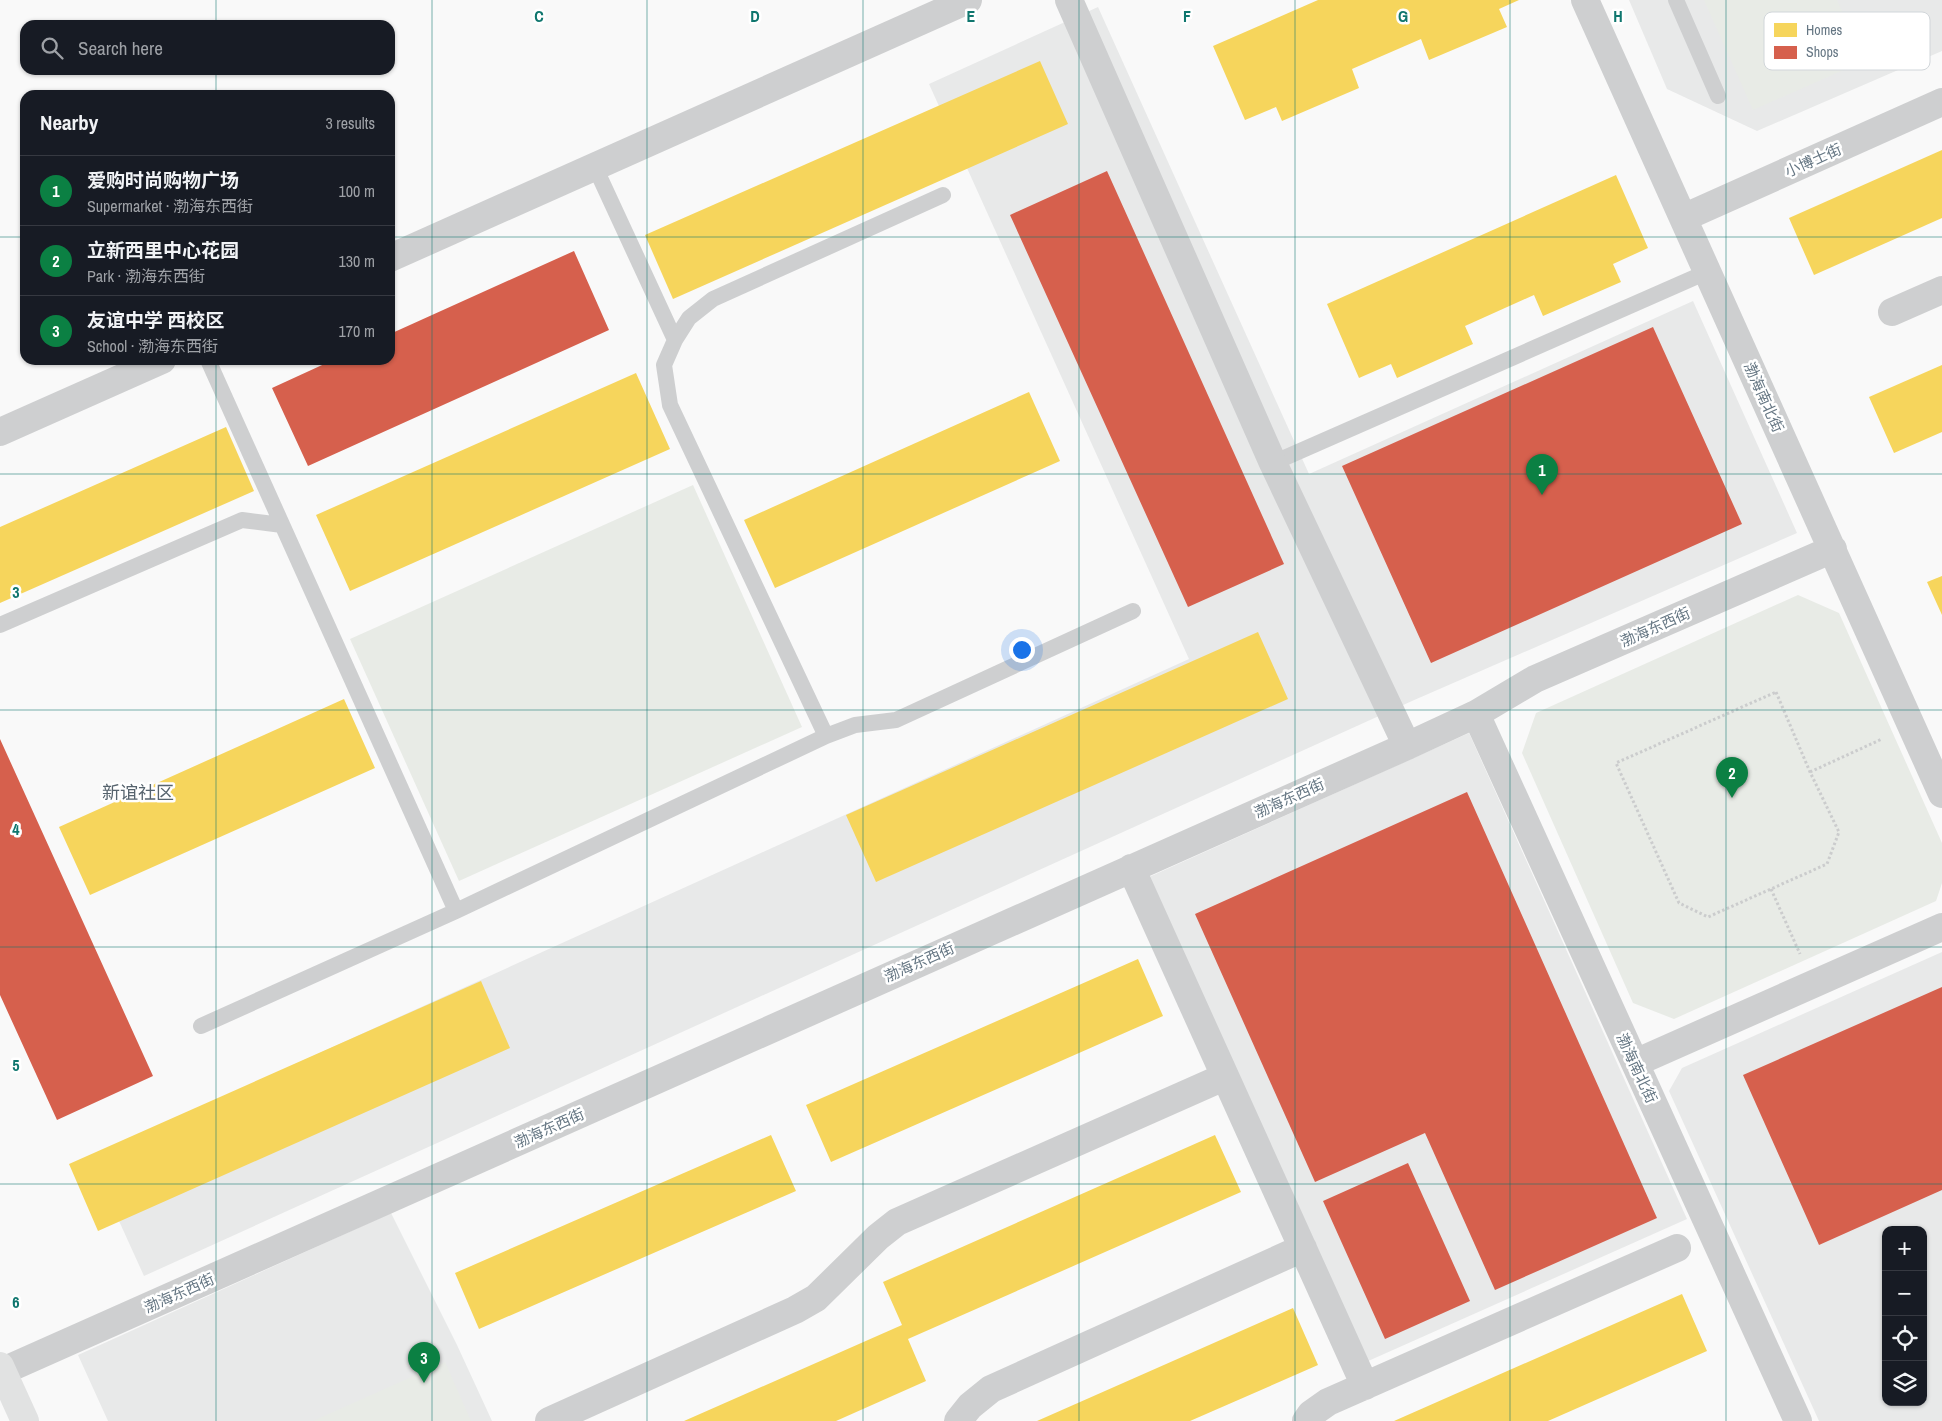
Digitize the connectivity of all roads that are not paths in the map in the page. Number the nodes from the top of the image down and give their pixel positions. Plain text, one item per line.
1 (968, 0) edge
2 (1069, 0) edge
3 (1585, 0) edge
4 (1676, 0) edge
5 (1718, 96) dead end
6 (1942, 102) edge
7 (595, 167) junction
8 (943, 195) dead end
9 (1683, 218) junction
10 (395, 256) edge
11 (1707, 272) junction
12 (1942, 290) edge
13 (1892, 312) dead end
14 (675, 340) junction
15 (151, 365) edge
16 (210, 365) edge
17 (0, 432) edge
18 (1274, 463) junction
19 (282, 525) junction
20 (1832, 549) junction
21 (1133, 612) dead end
22 (0, 625) edge
23 (1476, 714) junction
24 (826, 736) junction
25 (1406, 746) junction
26 (1942, 794) edge
27 (1131, 868) junction
28 (456, 911) junction
29 (1942, 927) edge
30 (201, 1026) dead end
31 (1635, 1063) junction
32 (1224, 1077) junction
33 (1303, 1248) junction
34 (1677, 1248) dead end
35 (1, 1369) edge
36 (1365, 1386) junction
37 (25, 1421) edge
38 (549, 1421) edge
39 (958, 1421) edge
40 (1306, 1421) edge
41 (1798, 1421) edge

1 - 7 street
2 - 18 street
3 - 9 street, 渤海南北街
4 - 5 lane
6 - 9 street, 小博士街
7 - 10 street
7 - 14 lane
8 - 14 lane
9 - 11 street, 渤海南北街
11 - 18 lane
11 - 20 street, 渤海南北街
12 - 13 street
14 - 24 lane
15 - 17 street
16 - 19 lane
18 - 25 street
19 - 22 lane
19 - 28 lane
20 - 23 street, 渤海东西街
20 - 26 street, 渤海南北街
21 - 24 lane
23 - 25 street, 渤海东西街
23 - 31 street, 渤海南北街
24 - 28 lane
25 - 27 street, 渤海东西街
27 - 32 street
27 - 35 street, 渤海东西街
28 - 30 lane
29 - 31 street
31 - 41 street, 渤海南北街
32 - 33 street
32 - 38 street
33 - 36 street
33 - 39 street
34 - 36 street
35 - 37 main road
36 - 40 street

